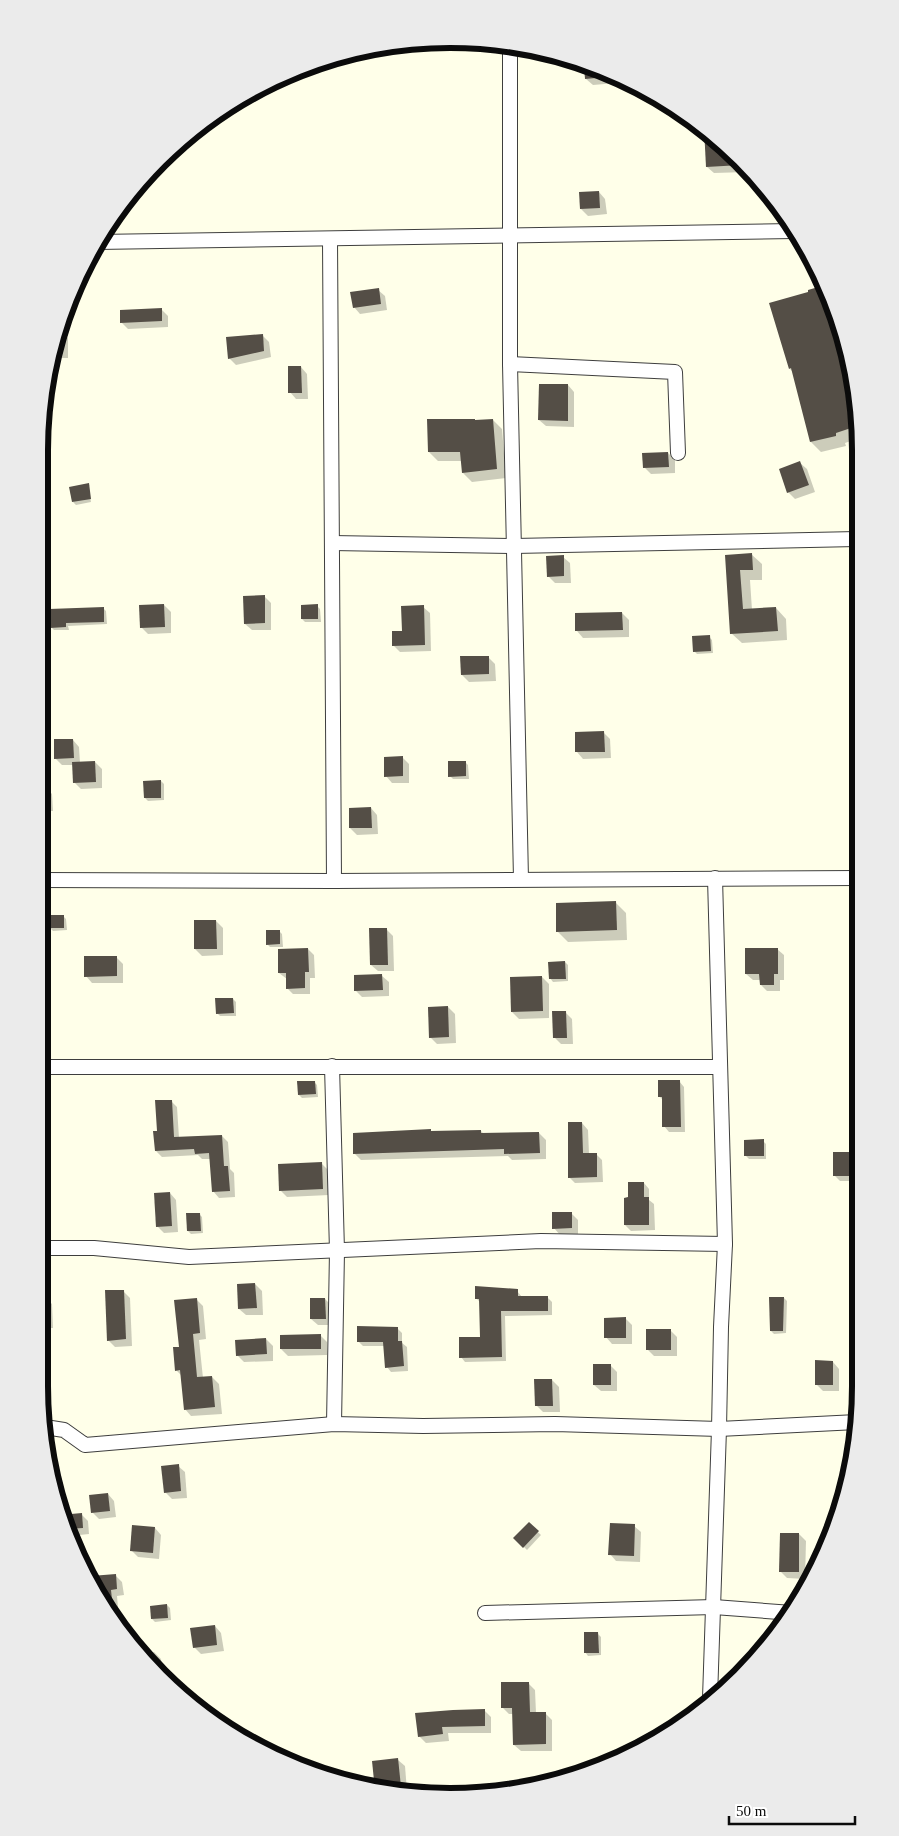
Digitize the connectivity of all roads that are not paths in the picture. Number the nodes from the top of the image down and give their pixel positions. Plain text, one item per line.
1 (510, 52) edge
2 (787, 231) edge
3 (510, 236) junction
4 (330, 238) junction
5 (105, 242) edge
6 (510, 364) junction
7 (678, 453) dead end
8 (852, 539) edge
9 (332, 544) junction
10 (514, 546) junction
11 (715, 878) junction
12 (852, 878) edge
13 (521, 879) junction
14 (48, 880) edge
15 (334, 881) junction
16 (332, 1066) junction
17 (48, 1067) edge
18 (720, 1067) junction
19 (724, 1244) junction
20 (48, 1248) edge
21 (337, 1251) junction
22 (850, 1422) edge
23 (334, 1424) junction
24 (50, 1428) edge
25 (719, 1429) junction
26 (714, 1607) junction
27 (783, 1611) edge
28 (485, 1613) dead end
29 (710, 1693) edge

1 - 3 street
2 - 3 street
3 - 4 street
3 - 6 street
4 - 5 street
4 - 9 street
6 - 7 street
6 - 10 street
8 - 10 street
9 - 10 street
9 - 15 street
10 - 13 street
11 - 12 street
11 - 13 street
11 - 18 street
13 - 15 street
14 - 15 street
16 - 17 street
16 - 18 street
16 - 21 street
18 - 19 street
19 - 21 street
19 - 25 street
20 - 21 street
21 - 23 street
22 - 25 street
23 - 24 street
23 - 25 street
25 - 26 street
26 - 27 street
26 - 28 street
26 - 29 street

